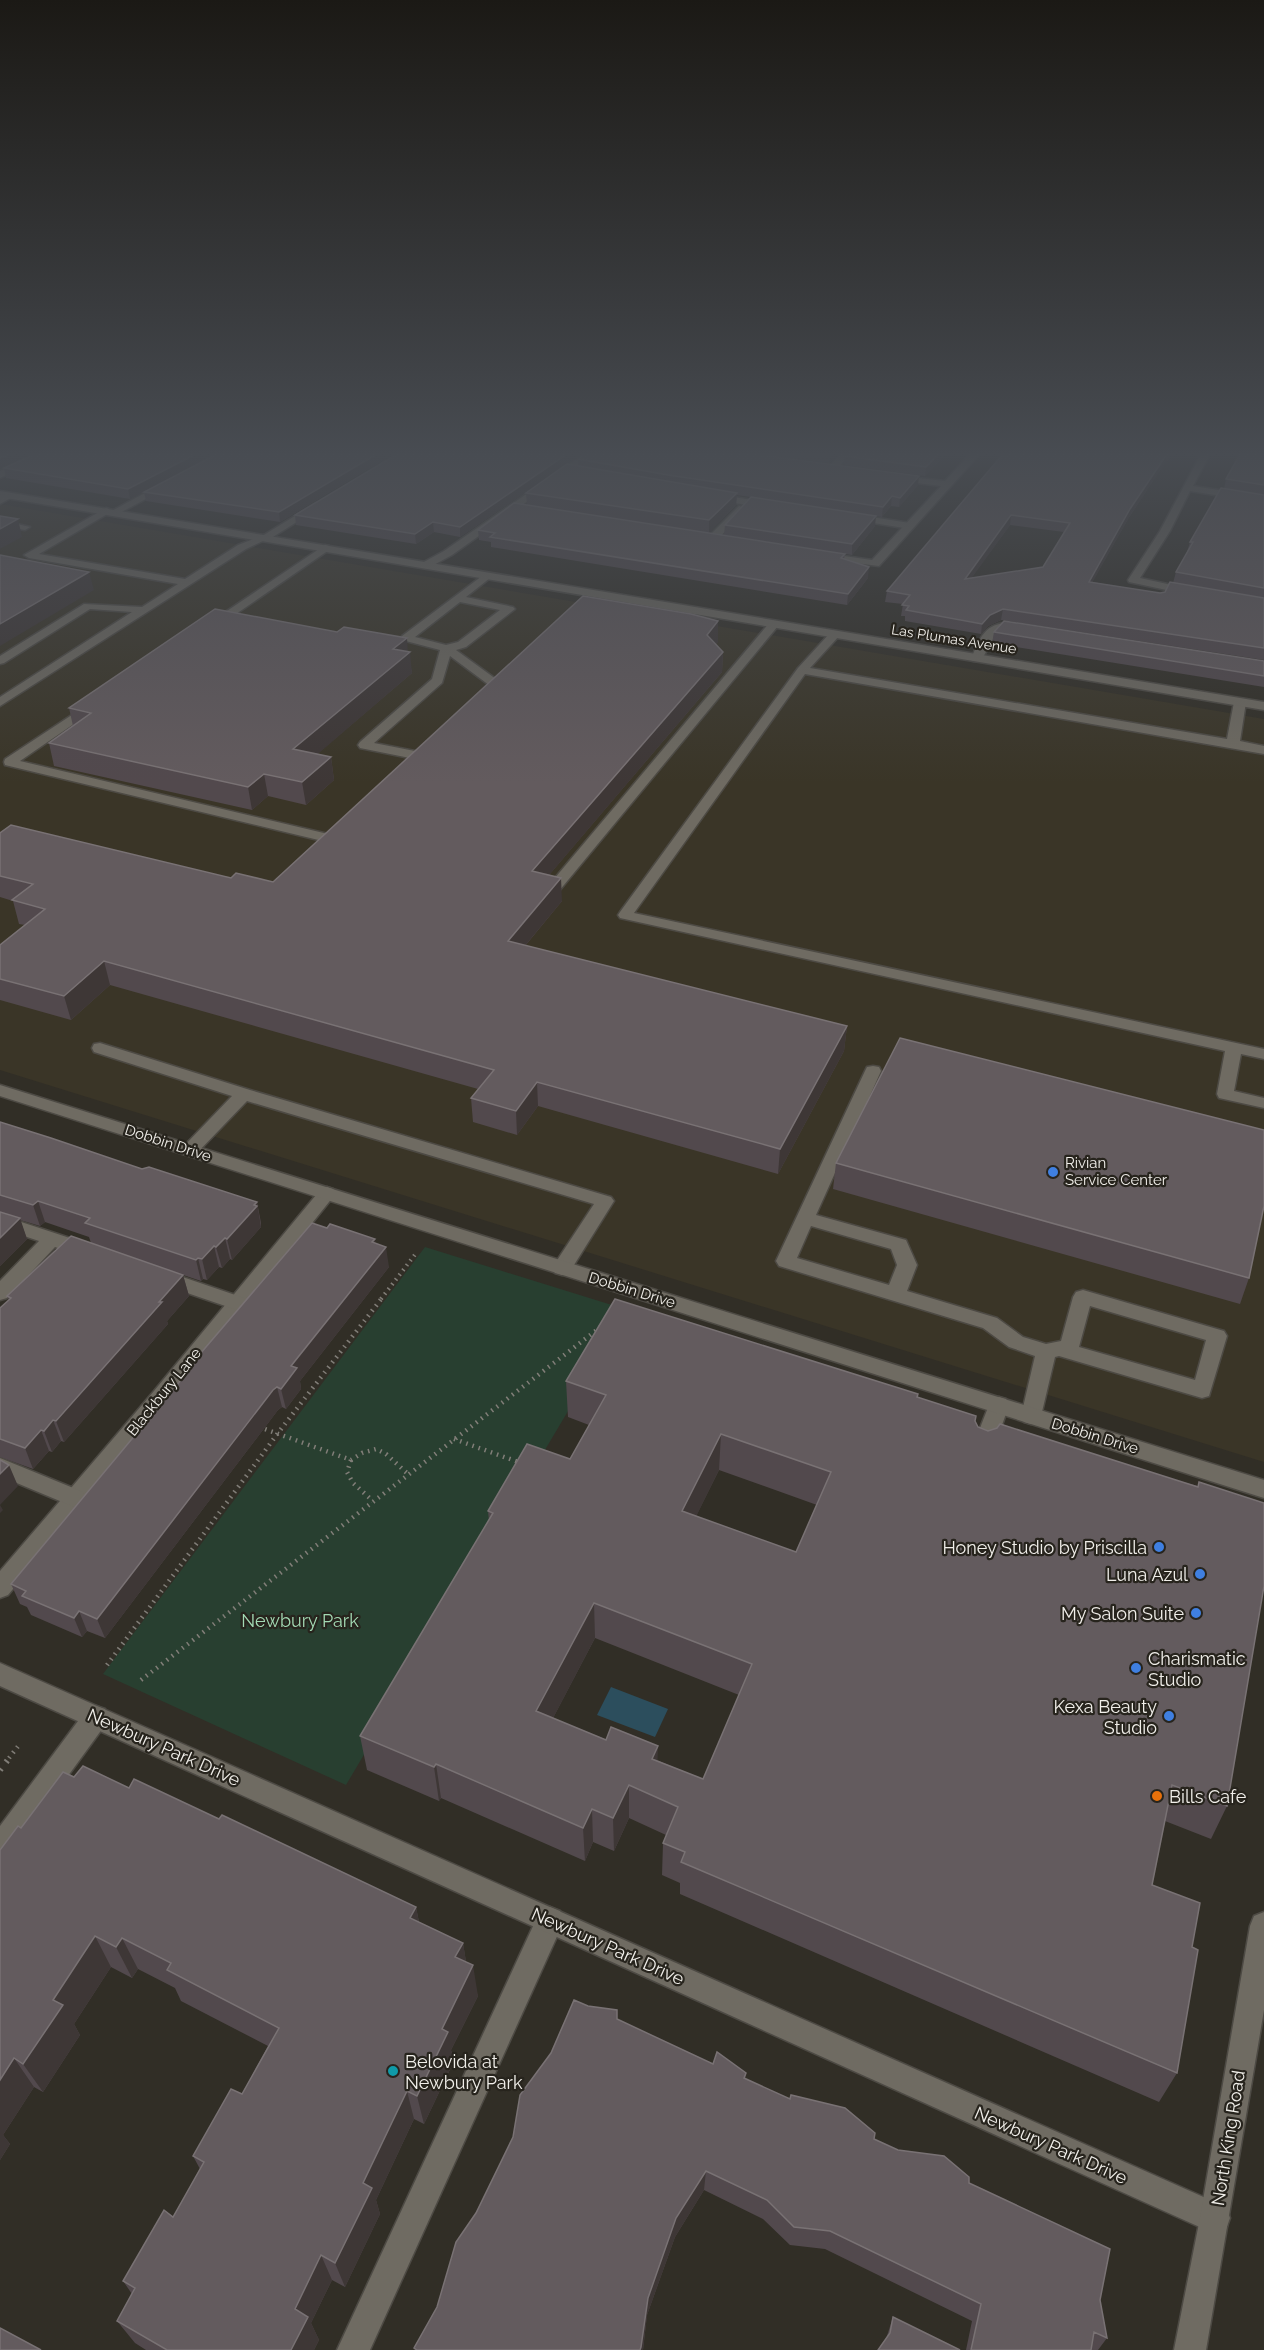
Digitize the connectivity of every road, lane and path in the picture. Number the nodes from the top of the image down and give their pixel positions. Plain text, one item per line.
1 (80, 564) edge
2 (216, 564) edge
3 (302, 564) edge
4 (413, 564) edge
5 (430, 564) edge
6 (1144, 564) edge
7 (426, 566) junction
8 (486, 576) junction
9 (187, 582) junction
10 (1197, 593) edge
11 (455, 600) junction
12 (144, 610) junction
13 (774, 624) junction
14 (1035, 629) edge
15 (834, 634) junction
16 (198, 635) edge
17 (446, 648) junction
18 (977, 659) junction
19 (0, 661) edge
20 (802, 670) junction
21 (0, 702) edge
22 (99, 702) edge
23 (1240, 702) junction
24 (1264, 706) edge
25 (471, 709) edge
26 (1233, 744) junction
27 (1264, 750) edge
28 (404, 771) edge
29 (355, 816) edge
30 (554, 888) edge
31 (1234, 1046) junction
32 (100, 1048) dead end
33 (1264, 1054) edge
34 (873, 1071) dead end
35 (0, 1090) edge
36 (244, 1094) junction
37 (1264, 1103) edge
38 (190, 1150) junction
39 (327, 1193) junction
40 (806, 1218) junction
41 (0, 1221) edge
42 (52, 1239) junction
43 (417, 1252) dead end
44 (106, 1258) edge
45 (562, 1268) junction
46 (150, 1273) edge
47 (0, 1293) edge
48 (896, 1293) junction
49 (237, 1303) junction
50 (607, 1322) edge
51 (1068, 1350) junction
52 (1046, 1352) junction
53 (999, 1405) junction
54 (1031, 1416) junction
55 (256, 1426) edge
56 (278, 1433) junction
57 (453, 1439) junction
58 (980, 1456) edge
59 (351, 1460) junction
60 (526, 1465) edge
61 (0, 1467) edge
62 (408, 1474) junction
63 (1264, 1489) edge
64 (75, 1498) junction
65 (373, 1501) junction
66 (0, 1588) edge
67 (107, 1665) dead end
68 (0, 1674) edge
69 (141, 1680) dead end
70 (96, 1717) junction
71 (19, 1745) dead end
72 (0, 1770) edge
73 (0, 1848) edge
74 (550, 1921) junction
75 (1264, 1926) edge
76 (1215, 2218) junction
77 (353, 2350) edge
78 (1190, 2350) edge

1 - 9 street
2 - 9 street
3 - 16 street
4 - 7 street, Las Plumas Avenue
5 - 7 street
6 - 10 street
7 - 8 street, Las Plumas Avenue
8 - 11 street
8 - 13 street, Las Plumas Avenue
9 - 12 street
11 - 17 street
11 - 17 street
12 - 19 street
12 - 21 street
13 - 15 street, Las Plumas Avenue
13 - 30 street
14 - 18 street
15 - 18 street, Las Plumas Avenue
15 - 20 street
17 - 25 street
17 - 28 street
18 - 23 street, Las Plumas Avenue
20 - 26 street
20 - 31 street
22 - 29 street
23 - 24 street, Las Plumas Avenue
23 - 26 street
26 - 27 street
31 - 33 street
31 - 37 street
32 - 36 street
34 - 40 street
35 - 38 street, Dobbin Drive
36 - 38 street
36 - 45 street
38 - 39 street, Dobbin Drive
39 - 45 street, Dobbin Drive
39 - 49 street, Blackbury Lane
40 - 48 street
40 - 48 street
41 - 42 street
42 - 44 street
42 - 47 street
43 - 56 path
45 - 53 street, Dobbin Drive
46 - 49 street
48 - 52 street
49 - 64 street, Blackbury Lane
50 - 57 path
51 - 51 street
51 - 52 street
52 - 54 street
53 - 54 street, Dobbin Drive
53 - 58 street
54 - 63 street, Dobbin Drive
55 - 56 path
56 - 59 path
56 - 67 path
57 - 60 path
57 - 62 path
59 - 62 path
59 - 65 path
61 - 64 street
62 - 65 path
64 - 66 street, Blackbury Lane
65 - 69 path
68 - 70 street, Newbury Park Drive
70 - 73 street
70 - 74 street, Newbury Park Drive
71 - 72 path
74 - 76 street, Newbury Park Drive
74 - 77 street
75 - 76 street, North King Road
76 - 78 street, North King Road

